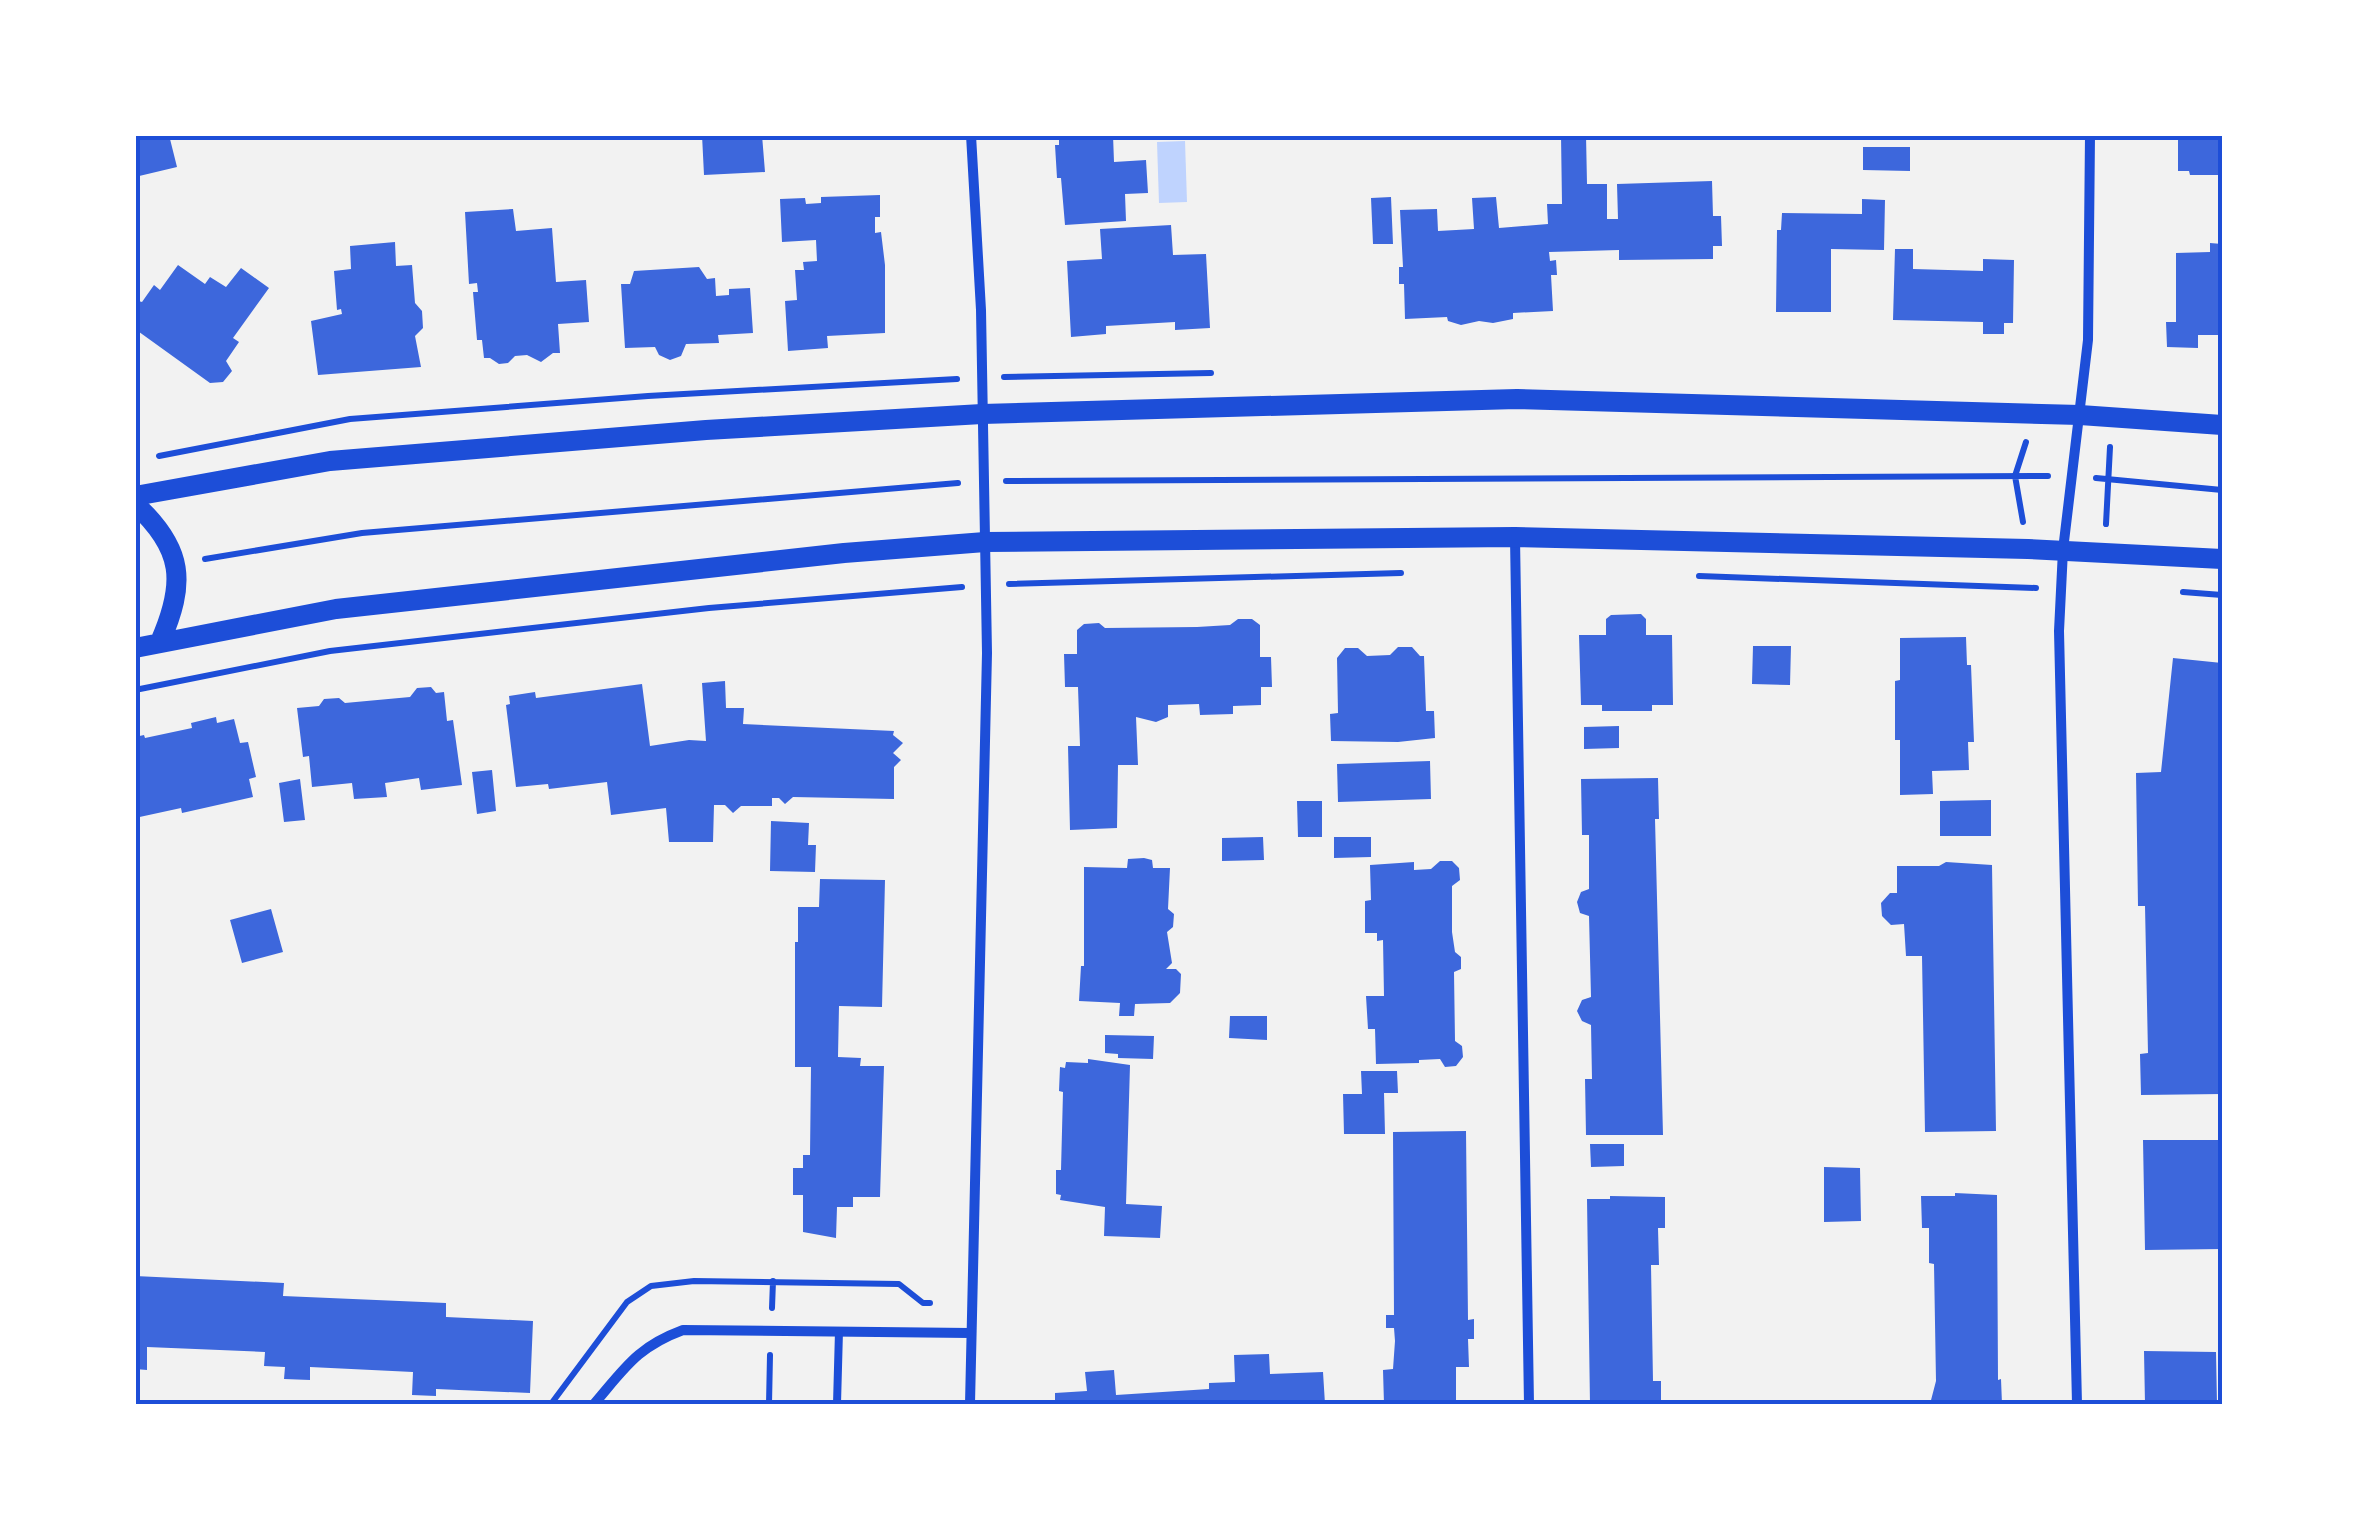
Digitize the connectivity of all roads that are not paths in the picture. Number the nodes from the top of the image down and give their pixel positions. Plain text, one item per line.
1 (972, 135) edge
2 (2090, 135) edge
3 (982, 414) junction
4 (2080, 416) junction
5 (2222, 425) edge
6 (135, 496) edge
7 (135, 504) edge
8 (1515, 537) junction
9 (985, 542) junction
10 (2063, 550) junction
11 (2222, 560) edge
12 (160, 642) junction
13 (135, 648) edge
14 (839, 1331) junction
15 (970, 1332) junction
16 (594, 1404) edge
17 (837, 1404) edge
18 (970, 1404) edge
19 (1529, 1404) edge
20 (2077, 1404) edge

1 - 3 street
2 - 4 street
3 - 4 main road
3 - 6 main road
3 - 9 street
4 - 5 main road
4 - 10 street
7 - 12 main road
8 - 9 main road
8 - 10 main road
8 - 19 street
9 - 12 main road
9 - 15 street
10 - 11 main road
10 - 20 street
12 - 13 main road
14 - 15 street
14 - 16 street
14 - 17 lane
15 - 18 street

